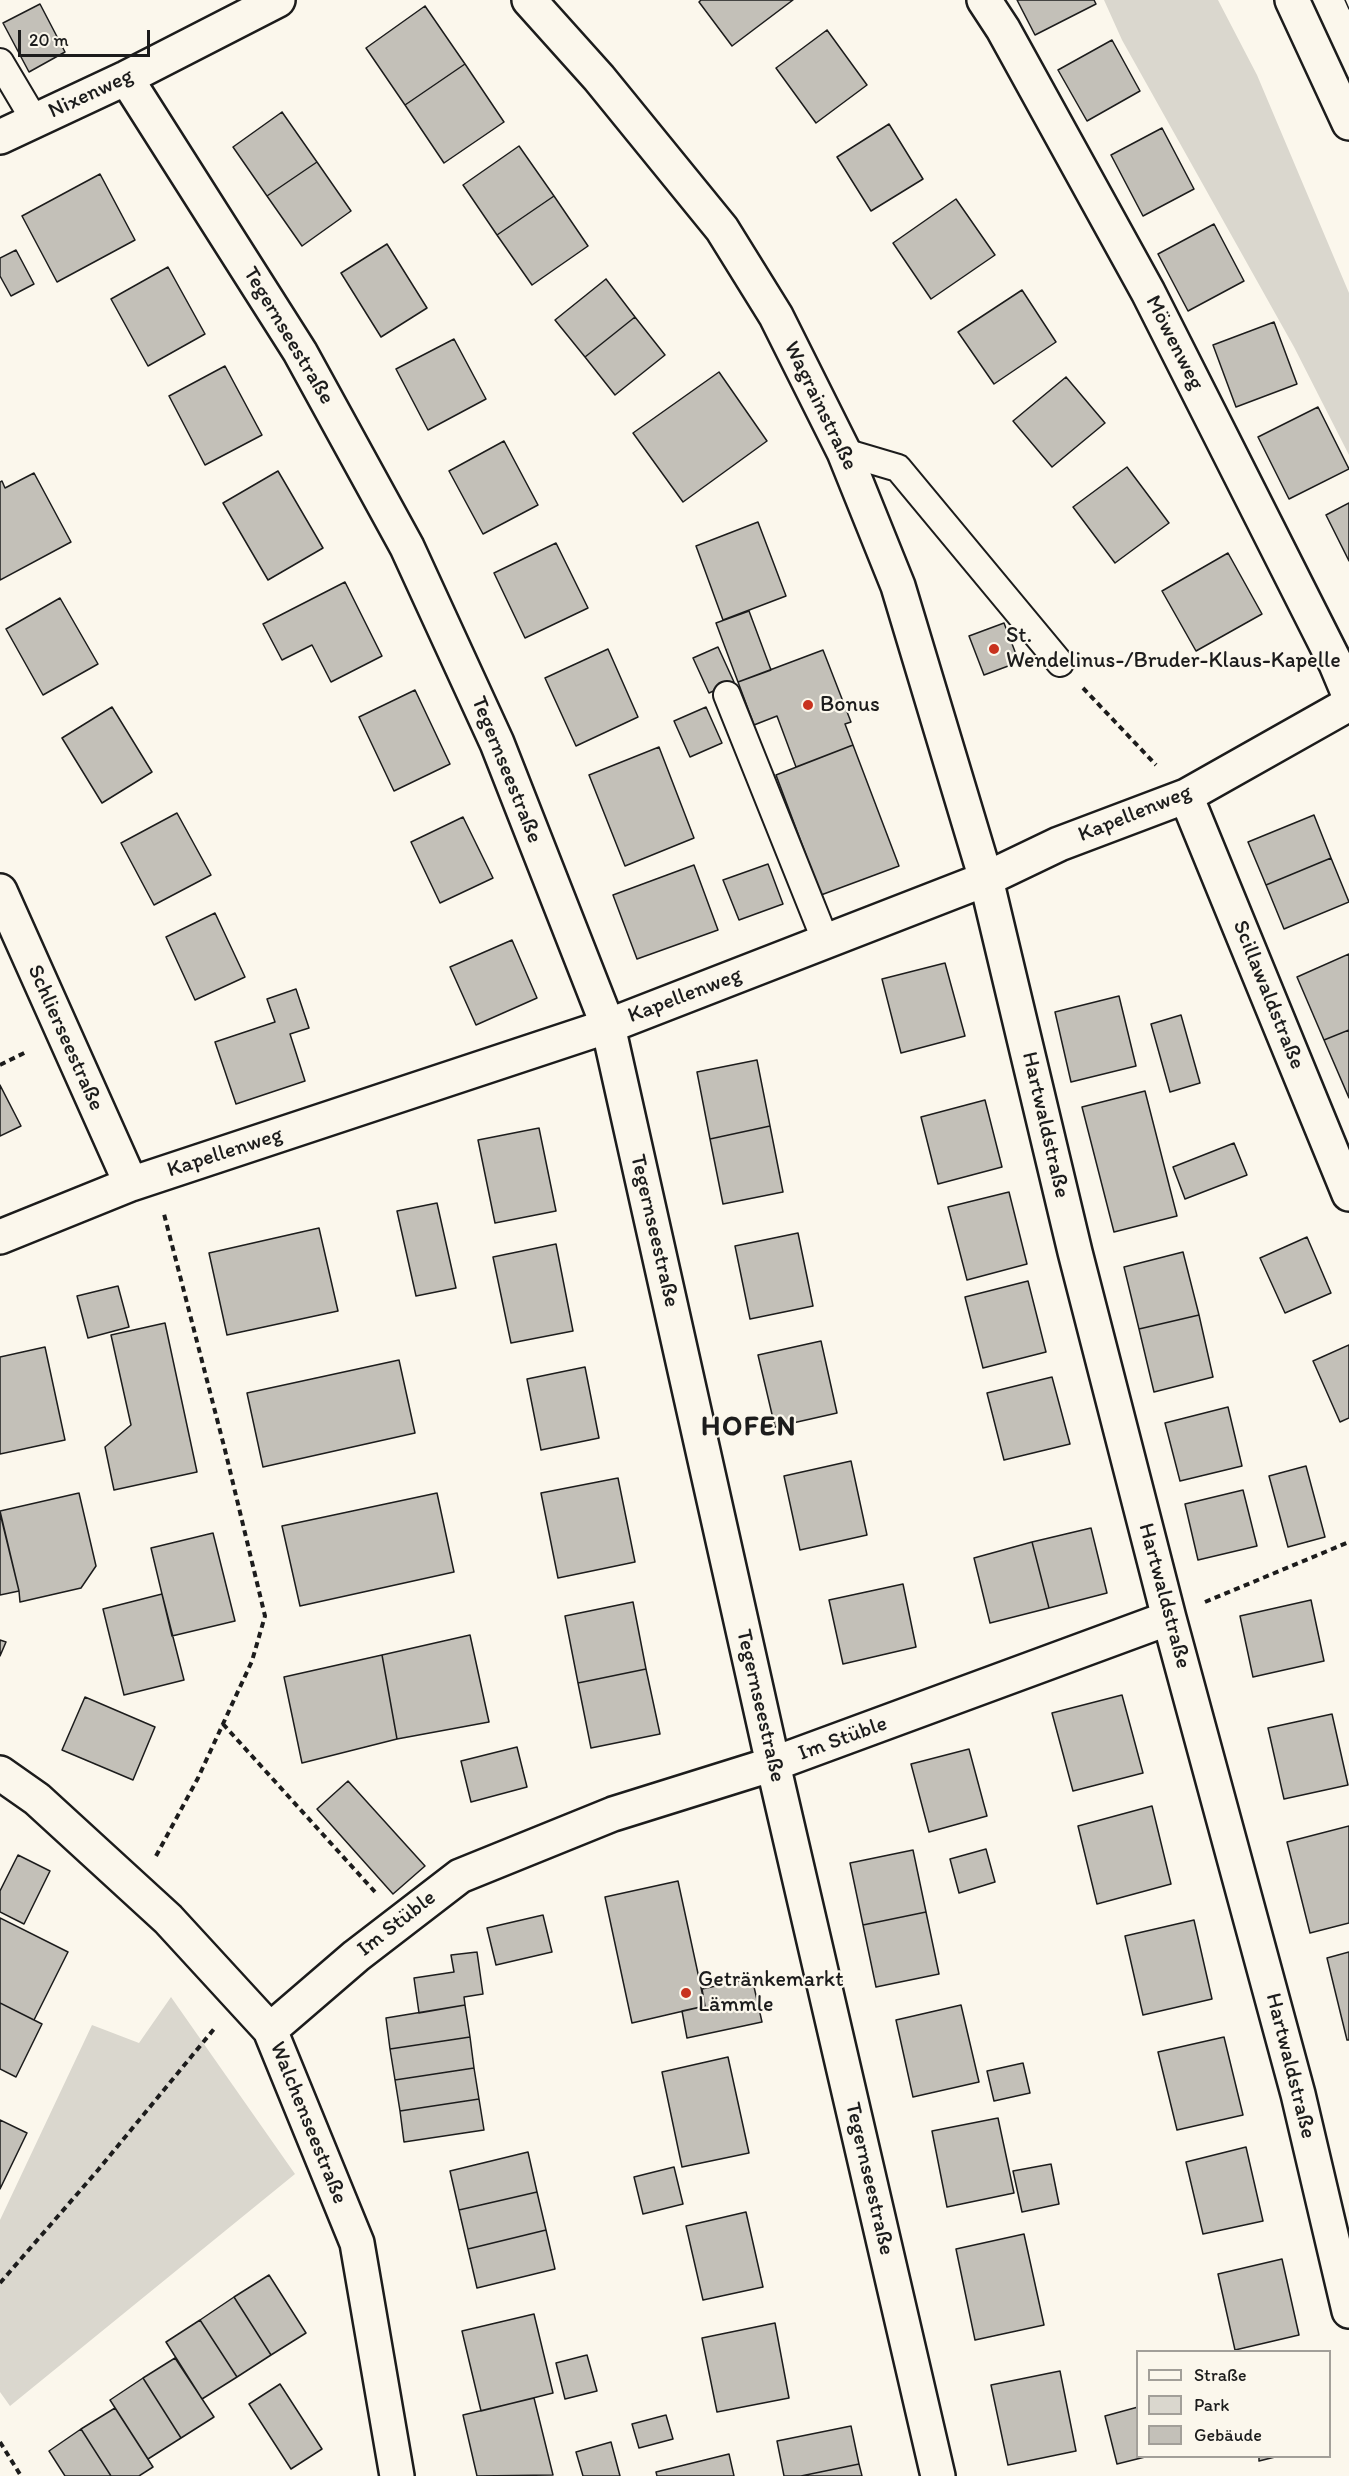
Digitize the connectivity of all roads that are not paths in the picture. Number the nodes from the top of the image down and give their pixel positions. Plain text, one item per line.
1 (278, 0) edge
2 (529, 0) edge
3 (984, 0) edge
4 (1292, 0) edge
5 (0, 62) edge
6 (126, 78) junction
7 (35, 121) junction
8 (1349, 123) edge
9 (0, 137) edge
10 (844, 452) junction
11 (1060, 663) road end
12 (727, 695) dead end
13 (1349, 695) edge
14 (1349, 704) edge
15 (1186, 796) junction
16 (986, 879) junction
17 (0, 891) edge
18 (826, 942) junction
19 (608, 1026) junction
20 (142, 1181) junction
21 (1349, 1194) edge
22 (0, 1237) edge
23 (1169, 1617) junction
24 (773, 1764) junction
25 (0, 1773) edge
26 (270, 2030) junction
27 (1349, 2311) edge
28 (397, 2476) edge
29 (938, 2476) edge

1 - 6 street, Nixenweg
2 - 10 street, Wagrainstraße
3 - 13 street, Möwenweg
4 - 8 street
5 - 7 lane
6 - 7 street, Nixenweg
6 - 19 street, Tegernseestraße
7 - 9 street, Nixenweg
10 - 11 lane
10 - 16 street, Wagrainstraße
12 - 18 lane
14 - 15 street, Kapellenweg
15 - 16 street, Kapellenweg
15 - 21 street, Scillawaldstraße
16 - 18 street, Kapellenweg
16 - 23 street, Hartwaldstraße
17 - 20 street, Schlierseestraße
18 - 19 street, Kapellenweg
19 - 20 street, Kapellenweg
19 - 24 street, Tegernseestraße
20 - 22 street, Kapellenweg
23 - 24 street, Im Stüble
23 - 27 street, Hartwaldstraße
24 - 26 street, Im Stüble
24 - 29 street, Tegernseestraße
25 - 26 street, Walchenseestraße
26 - 28 street, Walchenseestraße

